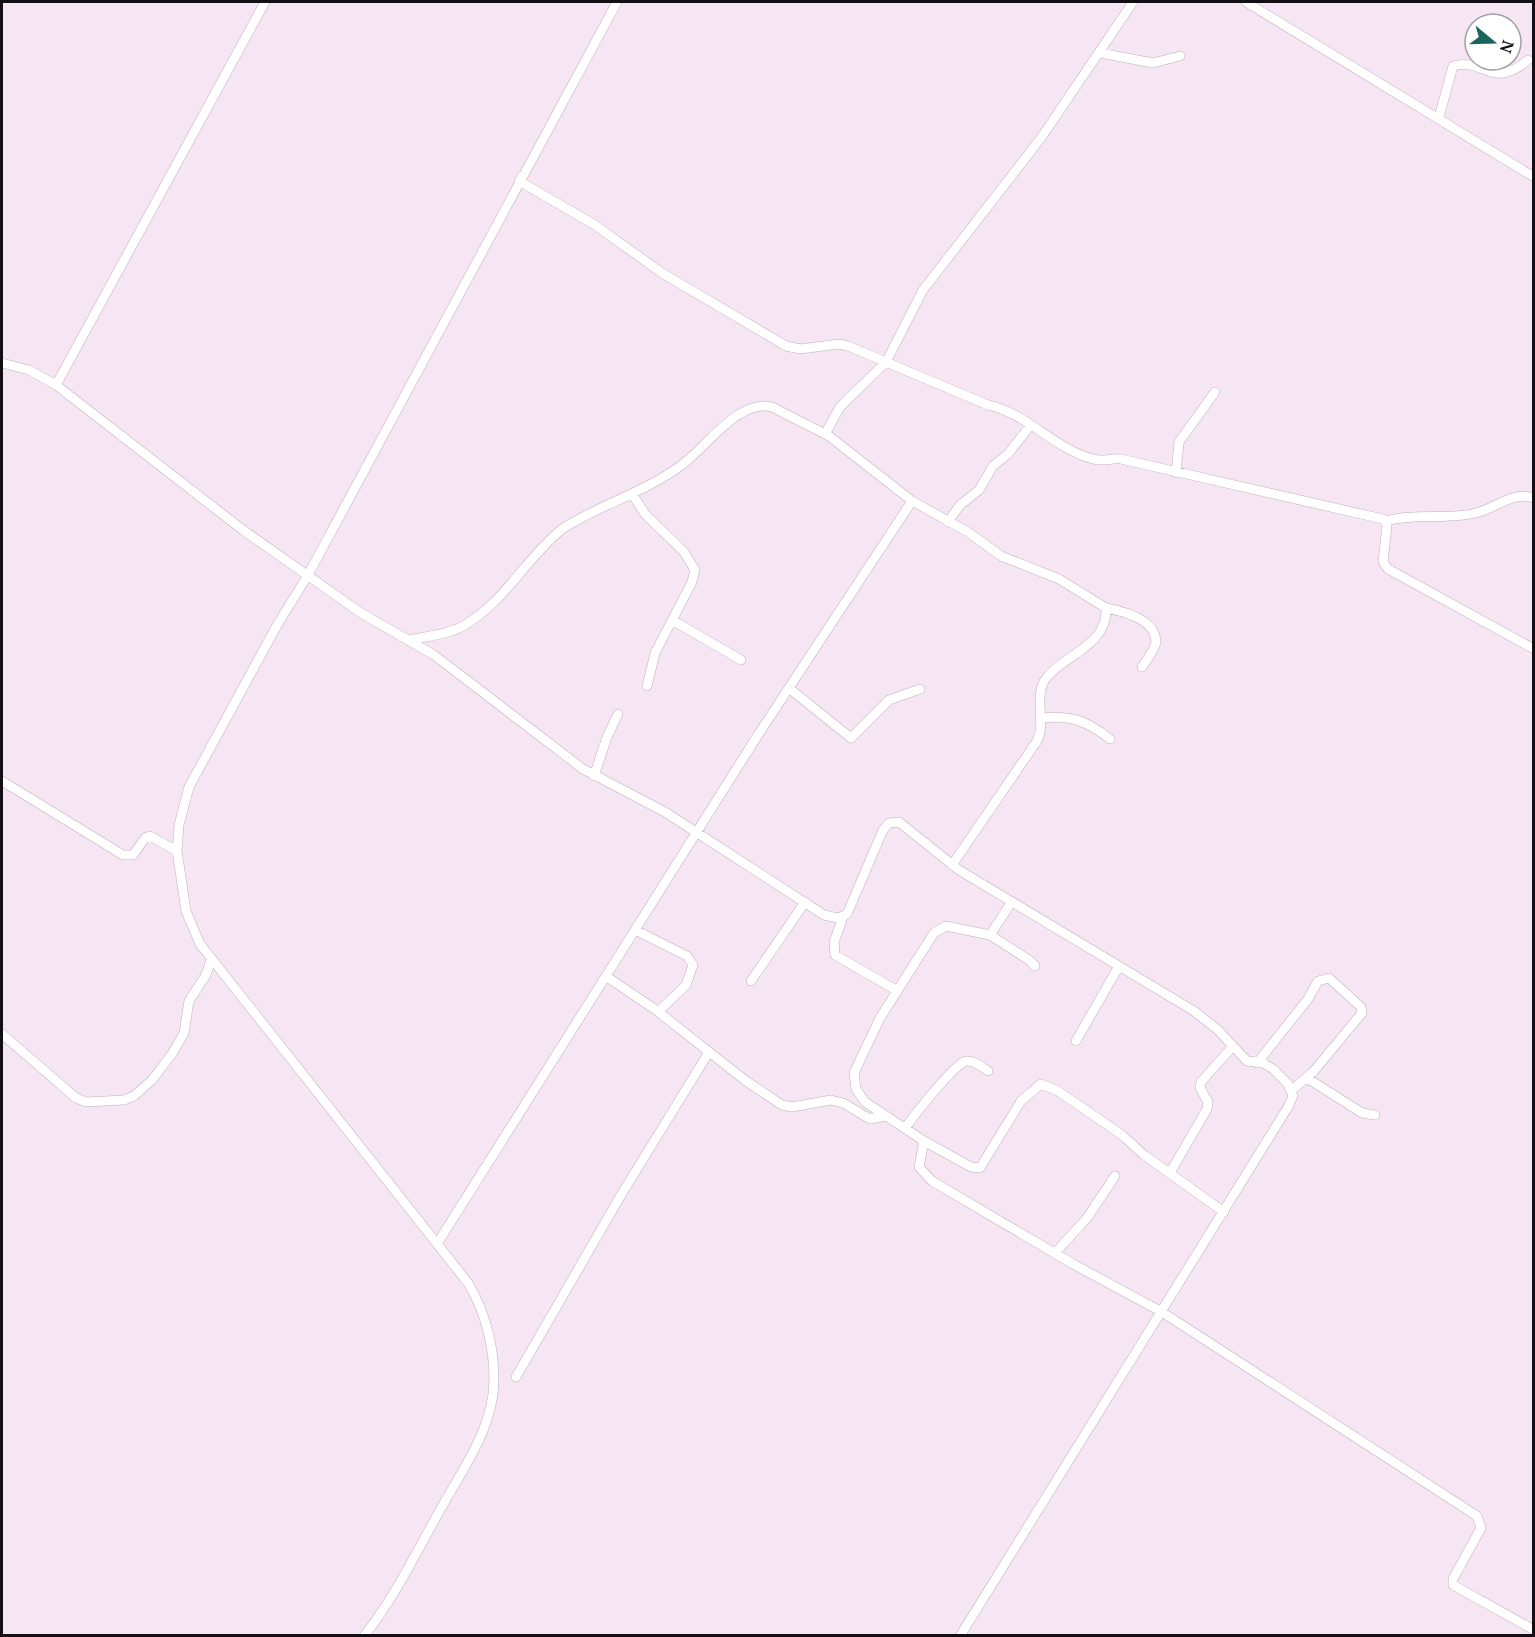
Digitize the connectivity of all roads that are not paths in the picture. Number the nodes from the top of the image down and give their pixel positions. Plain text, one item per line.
1 (265, 2) edge
2 (616, 2) edge
3 (1133, 2) edge
4 (1246, 2) edge
5 (1100, 53) junction
6 (1180, 56) dead end
7 (1528, 60) dead end
8 (1435, 116) junction
9 (1533, 177) edge
10 (522, 180) junction
11 (886, 362) junction
12 (2, 363) edge
13 (56, 385) junction
14 (1215, 392) dead end
15 (1030, 426) junction
16 (825, 434) junction
17 (1176, 473) junction
18 (633, 495) junction
19 (1533, 498) edge
20 (912, 501) junction
21 (1386, 521) junction
22 (948, 522) junction
23 (308, 575) junction
24 (1106, 608) junction
25 (672, 620) junction
26 (409, 640) junction
27 (1533, 649) edge
28 (741, 660) dead end
29 (1142, 666) dead end
30 (647, 686) dead end
31 (790, 689) junction
32 (920, 689) dead end
33 (618, 714) dead end
34 (1042, 718) junction
35 (1110, 739) dead end
36 (594, 776) junction
37 (2, 781) edge
38 (698, 832) junction
39 (177, 851) junction
40 (952, 865) junction
41 (805, 902) junction
42 (1011, 903) junction
43 (843, 917) junction
44 (637, 931) junction
45 (990, 935) junction
46 (211, 960) junction
47 (1035, 966) dead end
48 (1119, 966) junction
49 (607, 977) junction
50 (750, 981) dead end
51 (896, 990) junction
52 (658, 1012) junction
53 (2, 1034) edge
54 (1076, 1041) dead end
55 (1233, 1046) junction
56 (709, 1052) junction
57 (1257, 1063) junction
58 (988, 1071) dead end
59 (1307, 1078) junction
60 (1292, 1090) junction
61 (1375, 1115) dead end
62 (885, 1116) junction
63 (905, 1128) junction
64 (924, 1141) junction
65 (1170, 1171) junction
66 (1115, 1176) dead end
67 (1224, 1212) junction
68 (437, 1244) junction
69 (1055, 1253) junction
70 (1162, 1312) junction
71 (516, 1377) dead end
72 (1533, 1630) edge
73 (364, 1635) edge
74 (960, 1635) edge

1 - 13 street
2 - 10 street
3 - 5 street
4 - 8 street
5 - 6 street
5 - 11 street
7 - 8 street
8 - 9 street
10 - 11 street
10 - 23 street
11 - 15 street
11 - 16 street
12 - 13 street
13 - 23 street
14 - 17 street
15 - 17 street
15 - 22 street
16 - 18 street
16 - 20 street
17 - 21 street
18 - 25 street
18 - 26 street
19 - 21 street
20 - 22 street
20 - 31 street
21 - 27 street
22 - 24 street
23 - 26 street
23 - 39 street
24 - 29 street
24 - 34 street
25 - 28 street
25 - 30 street
26 - 36 street
31 - 32 street
31 - 38 street
33 - 36 street
34 - 35 street
34 - 40 street
36 - 38 street
37 - 39 street
38 - 41 street
38 - 44 street
39 - 46 street
40 - 42 street
40 - 43 street
41 - 43 street
41 - 50 street
42 - 45 street
42 - 48 street
43 - 51 street
44 - 49 street
44 - 52 street
45 - 47 street
45 - 51 street
46 - 53 street
46 - 68 street
48 - 54 street
48 - 55 street
49 - 52 street
49 - 68 street
51 - 62 street
52 - 56 street
55 - 57 street
55 - 65 street
56 - 62 street
56 - 71 street
57 - 59 street
57 - 60 street
58 - 63 street
59 - 60 street
59 - 61 street
60 - 67 street
62 - 63 street
63 - 64 street
64 - 65 street
64 - 69 street
65 - 67 street
66 - 69 street
67 - 70 street
68 - 73 street
69 - 70 street
70 - 72 street
70 - 74 street

